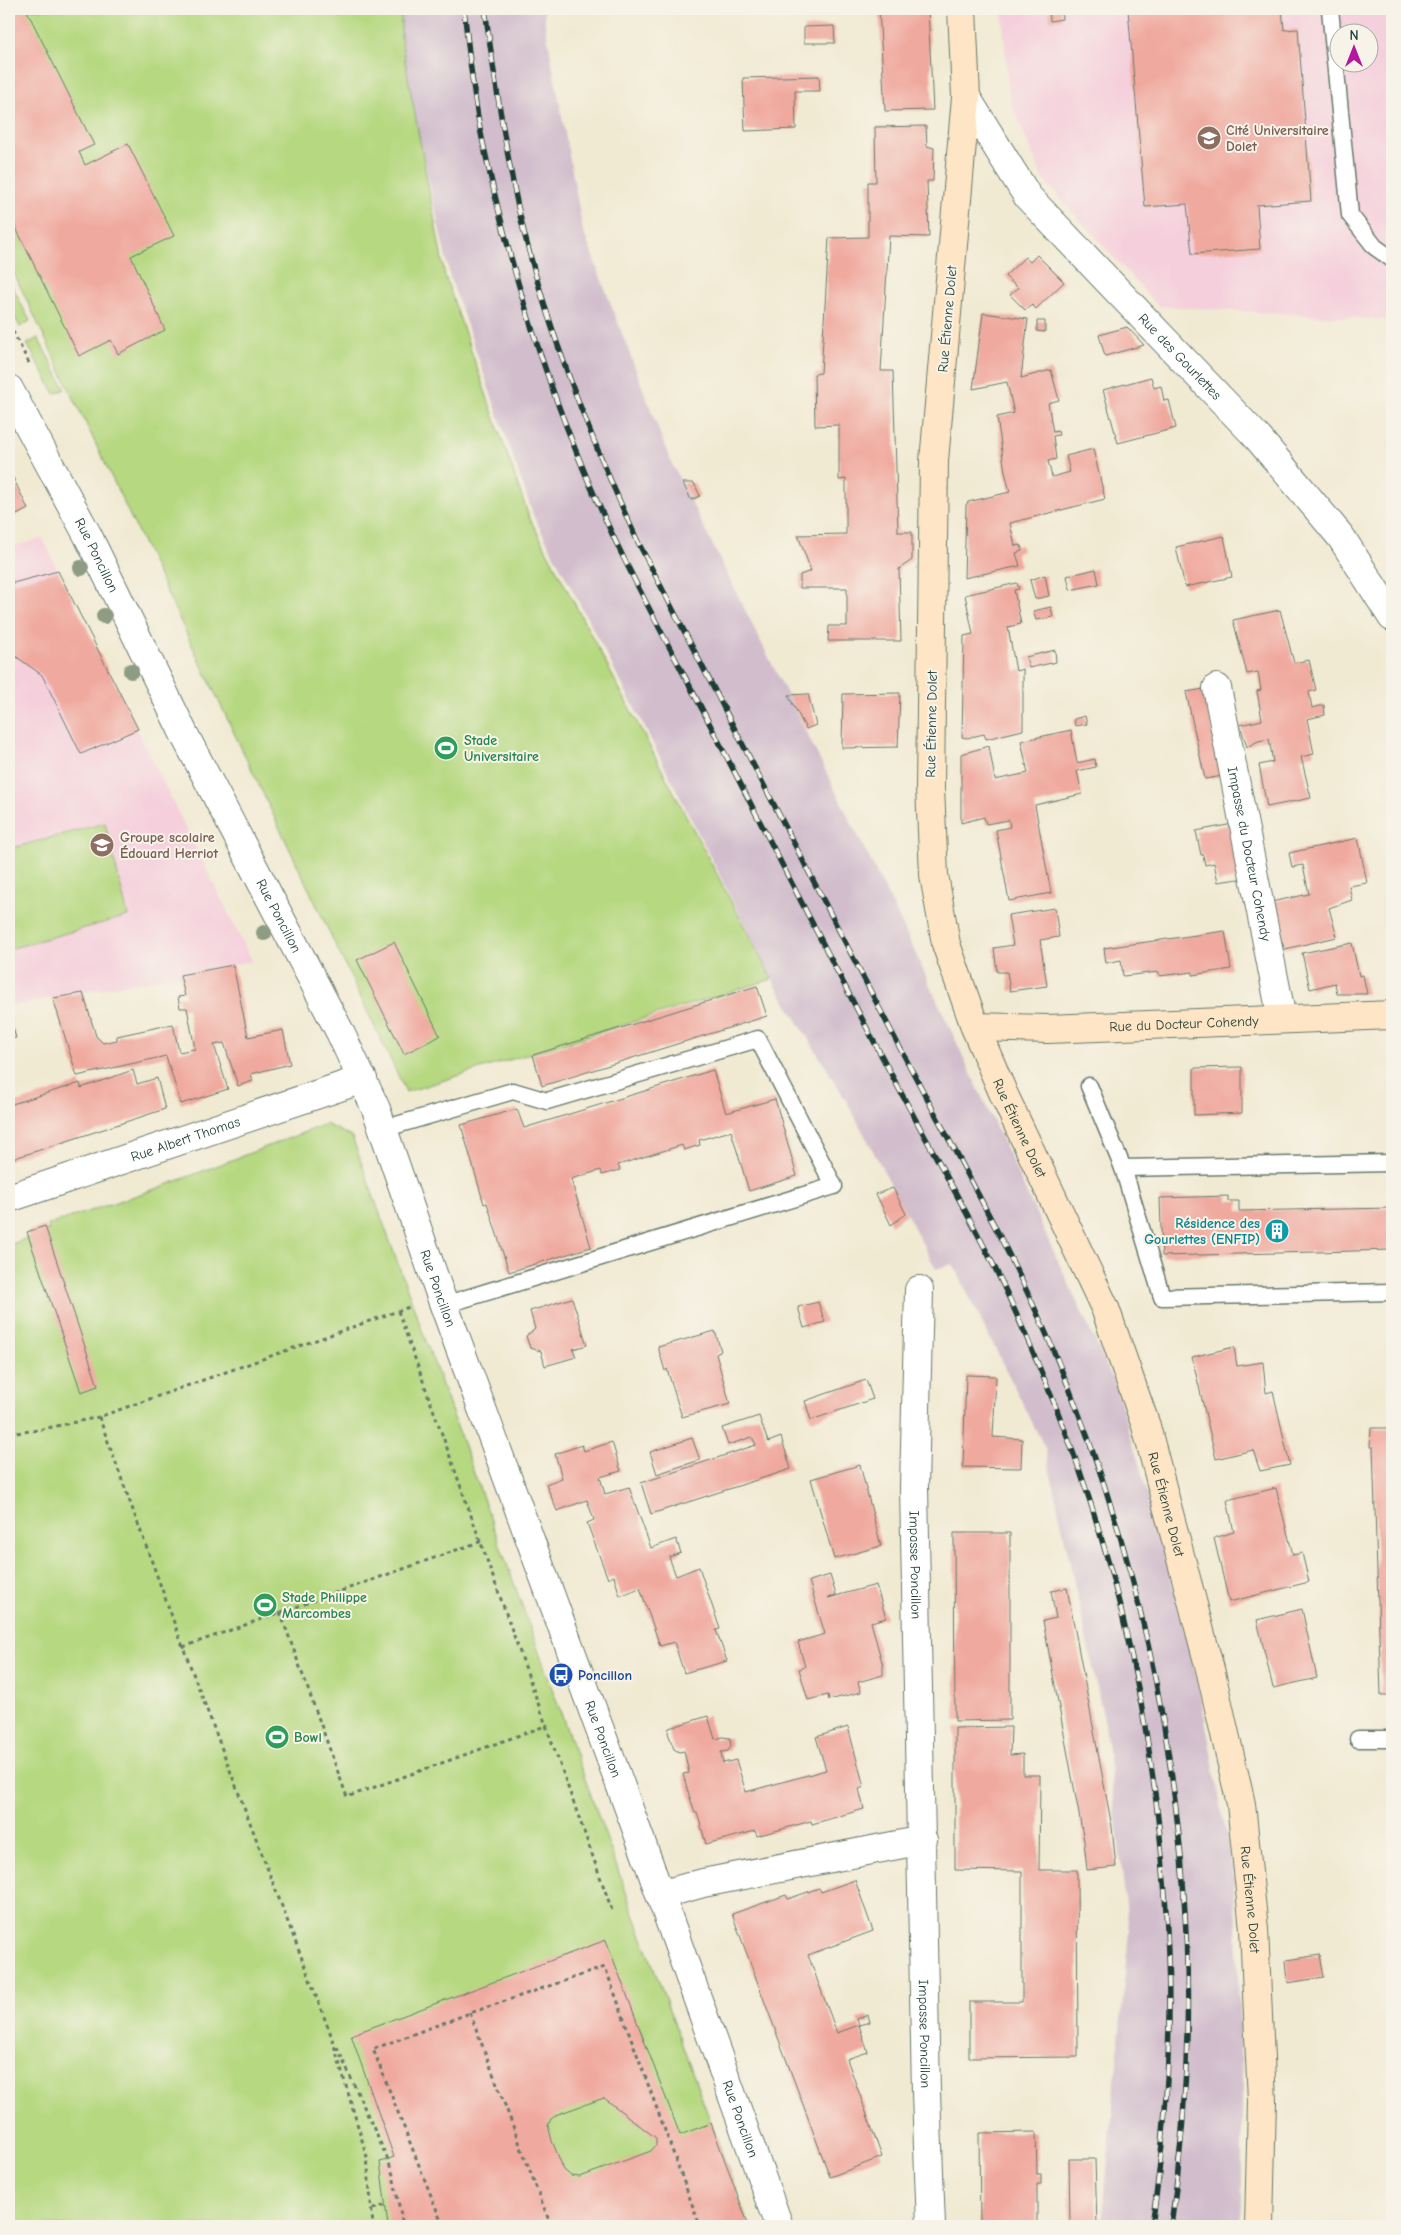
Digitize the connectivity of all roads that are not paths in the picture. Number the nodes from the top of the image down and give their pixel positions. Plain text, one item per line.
1 (962, 9) edge
2 (1330, 9) edge
3 (966, 97) junction
4 (1392, 259) edge
5 (9, 389) edge
6 (1392, 617) edge
7 (1217, 688) dead end
8 (1392, 1015) edge
9 (1282, 1019) junction
10 (975, 1027) junction
11 (363, 1079) junction
12 (1089, 1086) dead end
13 (383, 1129) junction
14 (1392, 1163) edge
15 (1123, 1168) junction
16 (9, 1198) edge
17 (919, 1290) dead end
18 (1392, 1292) edge
19 (442, 1301) junction
20 (1358, 1739) dead end
21 (1392, 1739) edge
22 (923, 1840) junction
23 (660, 1895) junction
24 (779, 2226) edge
25 (931, 2226) edge
26 (1259, 2226) edge

1 - 3 main road, Rue Étienne Dolet
2 - 4 lane
3 - 6 street, Rue des Gourlettes
3 - 10 main road, Rue Étienne Dolet
5 - 11 street, Rue Poncillon
7 - 9 street, Impasse du Docteur Cohendy
8 - 9 main road, Rue du Docteur Cohendy
9 - 10 main road, Rue du Docteur Cohendy
10 - 26 main road, Rue Étienne Dolet
11 - 13 street, Rue Poncillon
11 - 16 street, Rue Albert Thomas
12 - 15 lane
13 - 19 street, Rue Poncillon
13 - 19 lane
14 - 15 lane
15 - 18 lane
17 - 22 street, Impasse Poncillon
19 - 23 street, Rue Poncillon
20 - 21 lane
22 - 23 street
22 - 25 street, Impasse Poncillon
23 - 24 street, Rue Poncillon

